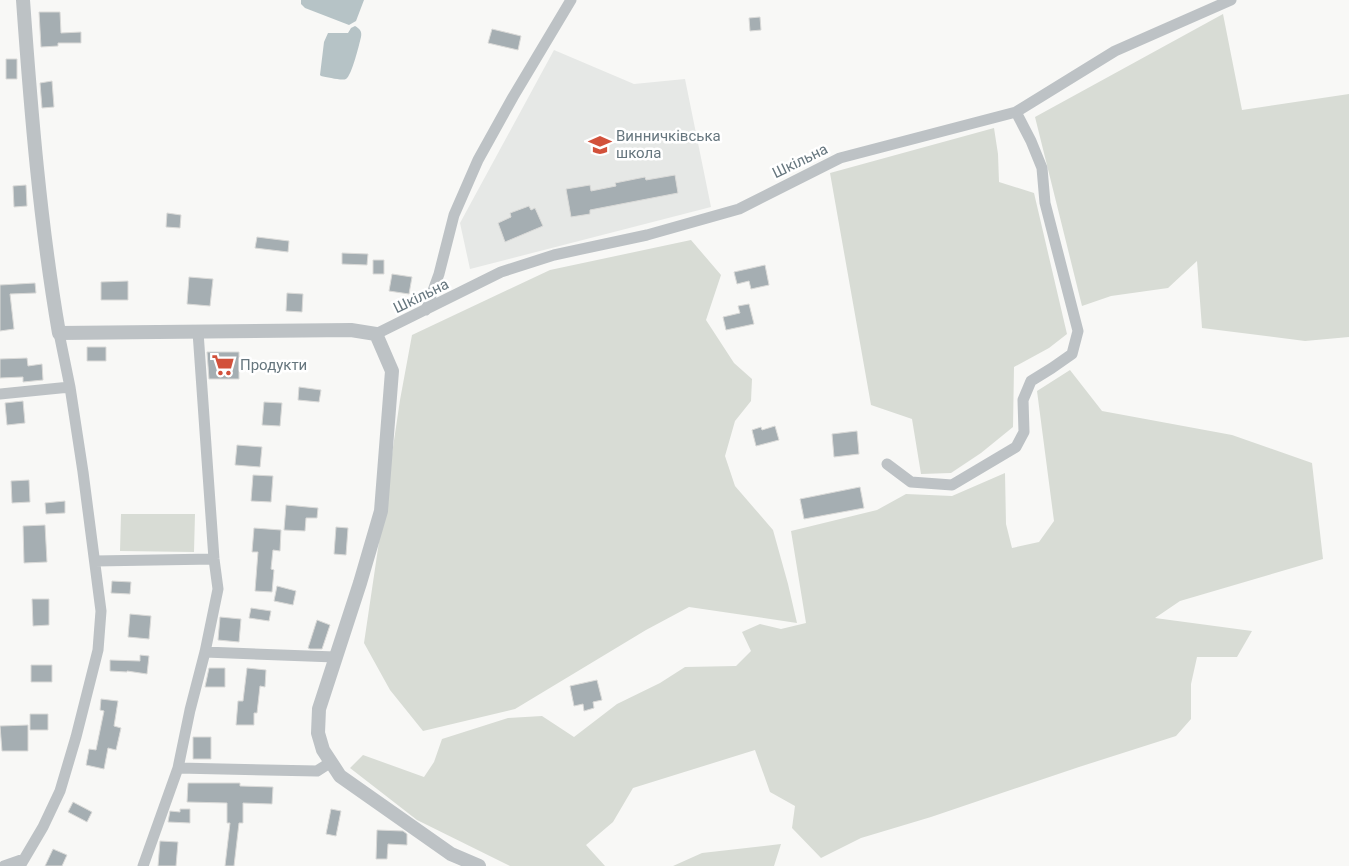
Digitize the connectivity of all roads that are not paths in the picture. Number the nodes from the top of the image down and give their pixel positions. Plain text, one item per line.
1 (23, 0) edge
2 (571, 0) edge
3 (1232, 0) edge
4 (1016, 112) junction
5 (426, 310) junction
6 (198, 332) junction
7 (59, 333) junction
8 (376, 334) junction
9 (70, 387) junction
10 (0, 394) edge
11 (887, 464) dead end
12 (214, 559) junction
13 (95, 561) junction
14 (205, 652) junction
15 (335, 657) junction
16 (331, 762) junction
17 (178, 768) junction
18 (22, 863) edge
19 (4, 866) edge
20 (143, 866) edge
21 (479, 866) edge

1 - 7 street
2 - 5 street
3 - 4 street, Шкільна
4 - 5 street, Шкільна
4 - 11 street
5 - 8 street, Шкільна
6 - 7 street
6 - 8 street
6 - 12 street
7 - 9 street
8 - 15 street
9 - 10 street
9 - 13 street
12 - 13 street
12 - 14 street
13 - 18 street
14 - 15 street
14 - 17 street
15 - 16 street
16 - 17 street
16 - 21 street
17 - 20 street
18 - 19 street

